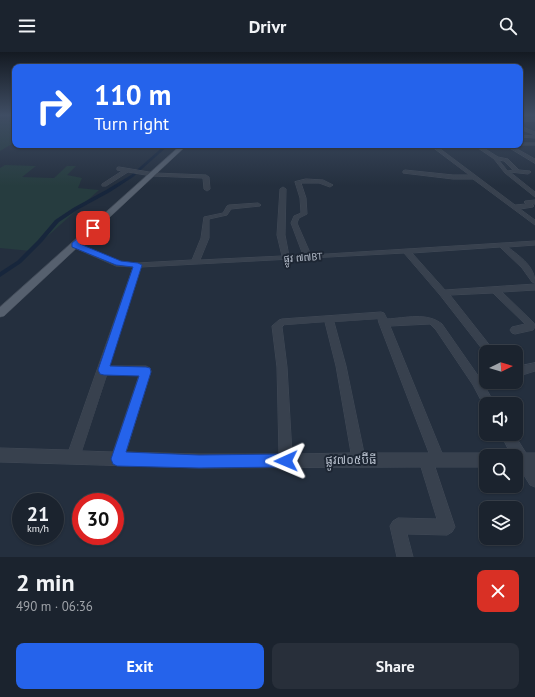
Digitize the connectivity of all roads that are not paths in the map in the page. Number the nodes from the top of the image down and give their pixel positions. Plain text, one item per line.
1 (523, 144) edge
2 (534, 144) edge
3 (181, 148) edge
4 (436, 148) edge
5 (481, 148) edge
6 (513, 148) edge
7 (496, 158) junction
8 (506, 160) junction
9 (513, 160) dead end
10 (519, 160) dead end
11 (533, 160) edge
12 (119, 169) dead end
13 (127, 170) junction
14 (504, 171) junction
15 (517, 171) junction
16 (405, 172) dead end
17 (528, 172) dead end
18 (153, 174) junction
19 (475, 177) junction
20 (522, 183) junction
21 (330, 184) dead end
22 (535, 184) edge
23 (104, 185) dead end
24 (207, 189) dead end
25 (283, 189) dead end
26 (534, 193) edge
27 (535, 202) edge
28 (258, 205) dead end
29 (515, 207) junction
30 (535, 223) edge
31 (535, 243) edge
32 (501, 244) junction
33 (75, 245) junction
34 (404, 250) junction
35 (308, 257) junction
36 (286, 258) junction
37 (195, 262) junction
38 (138, 265) junction
39 (535, 280) edge
40 (535, 287) edge
41 (496, 290) junction
42 (443, 293) junction
43 (0, 313) edge
44 (329, 319) junction
45 (384, 323) junction
46 (515, 330) dead end
47 (484, 345) edge
48 (535, 367) edge
49 (104, 370) junction
50 (523, 370) edge
51 (479, 378) edge
52 (512, 441) edge
53 (0, 455) edge
54 (73, 458) junction
55 (117, 459) junction
56 (359, 460) junction
57 (432, 460) junction
58 (479, 460) edge
59 (524, 460) edge
60 (286, 461) junction
61 (535, 480) edge
62 (405, 557) edge

1 - 2 street
3 - 18 main road
4 - 19 street
5 - 7 street
6 - 11 street
7 - 8 street
7 - 14 street
8 - 9 street
8 - 15 street
10 - 11 street
12 - 13 street
13 - 18 street
13 - 23 street
14 - 15 street
14 - 20 street
15 - 17 street
16 - 19 street
18 - 24 street
18 - 33 main road
19 - 29 street
20 - 22 street
20 - 26 street
21 - 35 street
25 - 36 street
27 - 29 street
28 - 37 street
29 - 30 street
31 - 32 street, ផ្លូវ ៧៧BT
32 - 34 street, ផ្លូវ ៧៧BT
32 - 39 street
33 - 38 street, ផ្លូវ ៧៧BT
33 - 43 main road
34 - 35 street, ផ្លូវ ៧៧BT
34 - 42 street
35 - 36 street, ផ្លូវ ៧៧BT
36 - 37 street, ផ្លូវ ៧៧BT
37 - 38 street, ផ្លូវ ៧៧BT
38 - 49 street
40 - 41 street
41 - 42 street
41 - 46 street
42 - 47 street
44 - 45 street
44 - 56 street
44 - 60 street
45 - 51 street
45 - 57 street
48 - 50 street
49 - 54 street
49 - 55 street
52 - 59 street
53 - 54 street, ផ្លូវ៧០៥ប៊ីធី
54 - 55 street, ផ្លូវ៧០៥ប៊ីធី
55 - 60 street, ផ្លូវ៧០៥ប៊ីធី
56 - 57 street, ផ្លូវ៧០៥ប៊ីធី
56 - 60 street, ផ្លូវ៧០៥ប៊ីធី
57 - 58 street, ផ្លូវ៧០៥ប៊ីធី
57 - 62 street
59 - 61 street

